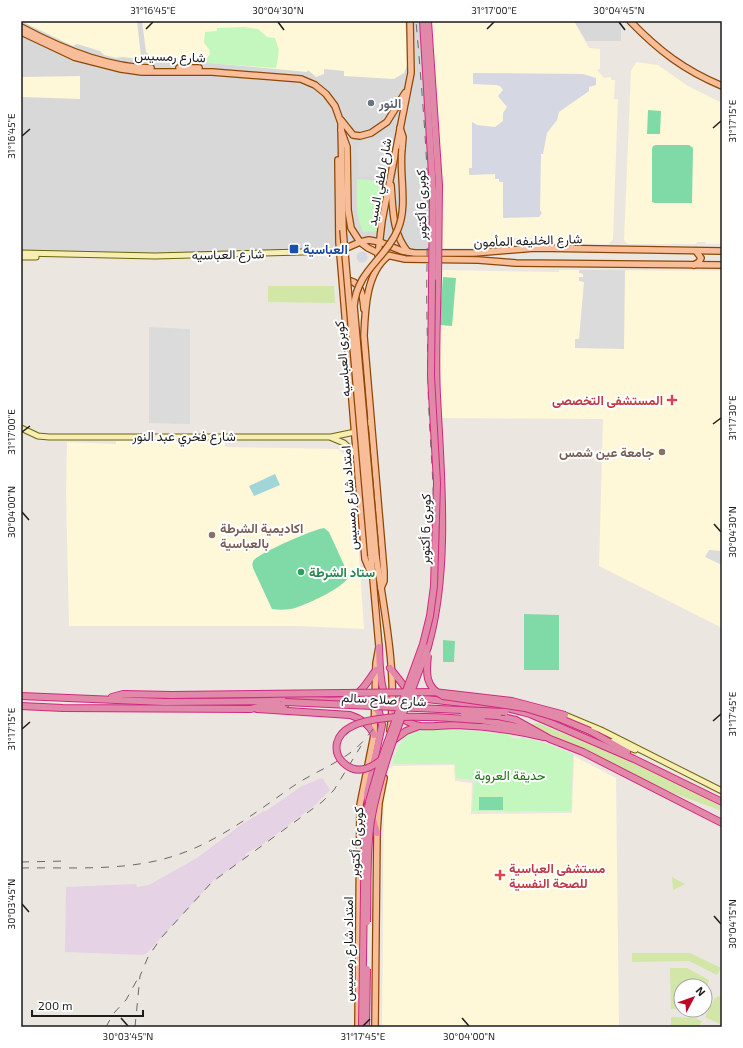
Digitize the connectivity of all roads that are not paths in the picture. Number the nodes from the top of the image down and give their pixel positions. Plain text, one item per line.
1 (410, 21) edge
2 (423, 21) edge
3 (428, 21) edge
4 (630, 21) edge
5 (21, 27) edge
6 (21, 32) edge
7 (277, 77) junction
8 (722, 86) edge
9 (408, 88) junction
10 (340, 118) junction
11 (400, 126) junction
12 (341, 130) junction
13 (341, 138) junction
14 (402, 149) joint
15 (391, 178) junction
16 (360, 242) junction
17 (380, 242) junction
18 (696, 251) junction
19 (722, 251) edge
20 (340, 252) junction
21 (21, 253) edge
22 (378, 253) junction
23 (408, 253) junction
24 (115, 256) junction
25 (388, 256) junction
26 (21, 257) edge
27 (722, 265) edge
28 (694, 266) junction
29 (376, 267) junction
30 (342, 280) junction
31 (365, 319) junction
32 (371, 421) junction
33 (21, 428) edge
34 (355, 432) junction
35 (331, 437) junction
36 (357, 455) junction
37 (377, 487) junction
38 (360, 489) junction
39 (361, 502) junction
40 (378, 502) junction
41 (374, 556) junction
42 (373, 578) junction
43 (381, 588) junction
44 (379, 647) junction
45 (428, 647) junction
46 (390, 668) junction
47 (376, 670) junction
48 (21, 696) edge
49 (109, 698) junction
50 (348, 699) junction
51 (270, 701) junction
52 (430, 701) junction
53 (285, 703) junction
54 (21, 706) edge
55 (375, 707) junction
56 (252, 709) junction
57 (393, 710) junction
58 (350, 715) junction
59 (565, 715) joint
60 (535, 716) junction
61 (423, 726) junction
62 (540, 733) junction
63 (374, 735) junction
64 (605, 738) junction
65 (550, 739) junction
66 (388, 744) junction
67 (649, 754) junction
68 (634, 759) junction
69 (381, 760) junction
70 (722, 791) edge
71 (722, 802) edge
72 (722, 823) edge
73 (377, 833) junction
74 (359, 903) junction
75 (376, 904) junction
76 (358, 992) junction
77 (375, 996) junction
78 (358, 1027) edge
79 (362, 1027) edge
80 (366, 1027) edge
81 (375, 1027) edge

1 - 9 main road, شارع لطفي السيد
2 - 69 highway, كوبرى 6 أكتوبر, bridge
3 - 45 highway, كوبرى 6 أكتوبر, bridge
4 - 8 main road
5 - 7 main road, شارع رمسيس
6 - 7 main road, شارع رمسيس
7 - 10 main road, شارع رمسيس
9 - 10 main road, شارع رمسيس
9 - 11 main road, شارع لطفي السيد
10 - 12 main road, شارع رمسيس
11 - 14 main road, شارع لطفي السيد
11 - 15 main road, شارع لطفي السيد
12 - 13 main road, شارع رمسيس
12 - 16 main road
13 - 20 main road, شارع رمسيس
13 - 41 main road, كوبرى العباسيه, bridge
14 - 41 main road, كوبرى العباسيه, bridge
15 - 17 main road, شارع لطفي السيد
15 - 23 main road
16 - 17 main road, شارع الخليفه المأمون
16 - 20 main road, شارع الخليفه المأمون
16 - 22 main road
17 - 22 main road, امتداد شارع رمسيس
17 - 23 main road, شارع الخليفه المأمون
18 - 19 main road, شارع الخليفه المأمون
18 - 23 main road, شارع الخليفه المأمون
18 - 28 main road
20 - 24 main road, شارع العباسيه
20 - 30 main road, امتداد شارع رمسيس
21 - 24 main road, شارع العباسيه
22 - 25 main road, شارع الخليفه المأمون
22 - 29 main road, امتداد شارع رمسيس
24 - 26 main road, شارع العباسيه
25 - 28 main road, شارع الخليفه المأمون
25 - 29 main road, امتداد شارع رمسيس
27 - 28 main road, شارع الخليفه المأمون
29 - 31 main road, امتداد شارع رمسيس
30 - 31 main road
30 - 34 main road, امتداد شارع رمسيس
31 - 32 main road, امتداد شارع رمسيس
32 - 34 main road, شارع فخري عبد النور
32 - 37 main road, امتداد شارع رمسيس
33 - 35 main road, شارع فخري عبد النور
34 - 35 main road, شارع فخري عبد النور
34 - 36 main road, امتداد شارع رمسيس
35 - 36 main road, شارع فخري عبد النور
36 - 38 main road, امتداد شارع رمسيس
37 - 38 main road
37 - 40 main road, امتداد شارع رمسيس
38 - 39 main road, امتداد شارع رمسيس
39 - 40 main road
39 - 42 main road, امتداد شارع رمسيس
40 - 43 main road, امتداد شارع رمسيس
41 - 42 main road, كوبرى العباسيه
41 - 43 main road, امتداد شارع رمسيس
42 - 44 main road, امتداد شارع رمسيس
43 - 46 main road, امتداد شارع رمسيس
44 - 47 main road, امتداد شارع رمسيس
44 - 57 highway
45 - 64 highway, bridge
45 - 80 highway, كوبرى 6 أكتوبر, bridge
46 - 52 highway
46 - 57 main road, امتداد شارع رمسيس
47 - 50 highway
47 - 55 main road, امتداد شارع رمسيس
48 - 49 highway, شارع صلاح سالم
49 - 51 highway, شارع صلاح سالم
49 - 59 highway, bridge
50 - 51 highway
50 - 55 highway
50 - 58 highway
51 - 53 highway, شارع صلاح سالم
52 - 60 highway
52 - 61 highway
53 - 56 highway, شارع صلاح سالم
53 - 60 highway, شارع صلاح سالم, bridge
53 - 62 highway, شارع صلاح سالم, bridge
54 - 56 highway, شارع صلاح سالم
55 - 63 main road, امتداد شارع رمسيس
55 - 73 highway
56 - 58 highway
57 - 61 highway
57 - 66 main road, امتداد شارع رمسيس
58 - 63 highway
59 - 67 main road
60 - 68 highway, شارع صلاح سالم
61 - 65 highway
61 - 66 highway
62 - 65 highway, شارع صلاح سالم
62 - 69 highway, bridge
63 - 74 main road, امتداد شارع رمسيس
64 - 67 main road
64 - 68 highway
65 - 72 highway, شارع صلاح سالم
66 - 73 main road, امتداد شارع رمسيس
67 - 70 main road
68 - 71 highway, شارع صلاح سالم
69 - 79 highway, كوبرى 6 أكتوبر, bridge
73 - 75 main road, امتداد شارع رمسيس
74 - 75 main road
74 - 76 main road, امتداد شارع رمسيس
75 - 77 main road, امتداد شارع رمسيس
76 - 77 main road
76 - 78 main road, امتداد شارع رمسيس
77 - 81 main road, امتداد شارع رمسيس

